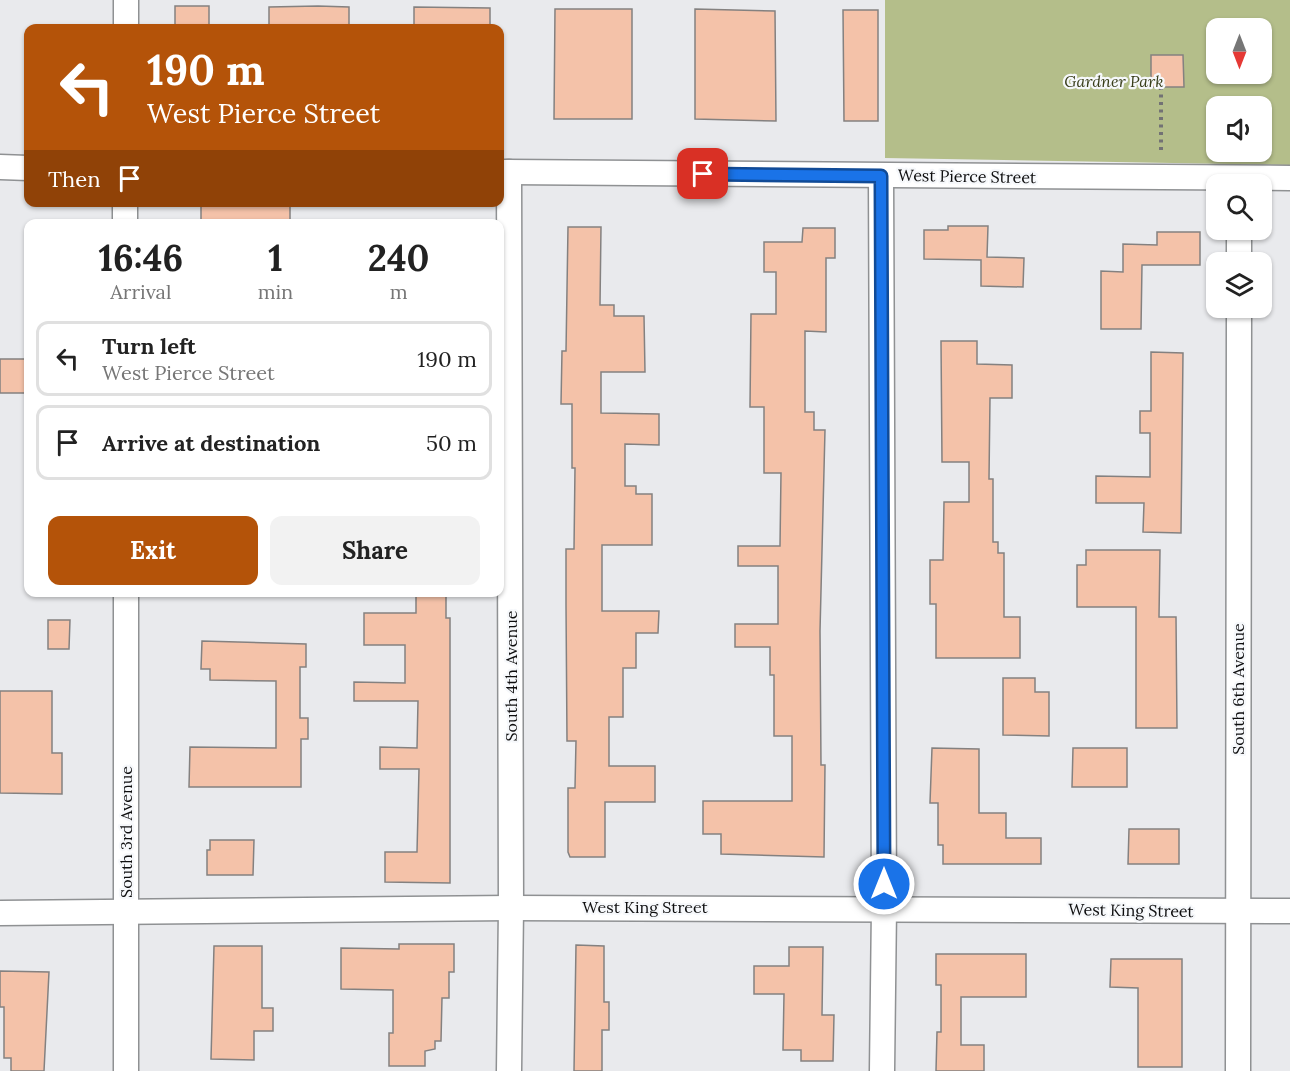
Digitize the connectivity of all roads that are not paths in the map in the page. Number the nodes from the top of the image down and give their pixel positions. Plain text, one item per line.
1 (126, 0) edge
2 (126, 24) edge
3 (0, 167) edge
4 (24, 168) edge
5 (504, 172) edge
6 (881, 176) junction
7 (1290, 178) edge
8 (1272, 179) edge
9 (1206, 180) edge
10 (1239, 318) edge
11 (126, 597) edge
12 (884, 907) junction
13 (512, 908) junction
14 (1237, 911) junction
15 (1290, 911) edge
16 (126, 913) junction
17 (0, 914) edge
18 (126, 1071) edge
19 (509, 1071) edge
20 (882, 1071) edge
21 (1238, 1071) edge

1 - 2 street
3 - 4 street
5 - 6 street, West Pierce Street
5 - 13 street, South 4th Avenue
6 - 9 street, West Pierce Street
6 - 12 street
7 - 8 street, West Pierce Street
10 - 14 street, South 6th Avenue
11 - 16 street, South 3rd Avenue
12 - 13 street, West King Street
12 - 14 street, West King Street
12 - 20 street
13 - 16 street, West King Street
13 - 19 street, South 4th Avenue
14 - 15 street, West King Street
14 - 21 street, South 6th Avenue
16 - 17 street, West King Street
16 - 18 street, South 3rd Avenue

